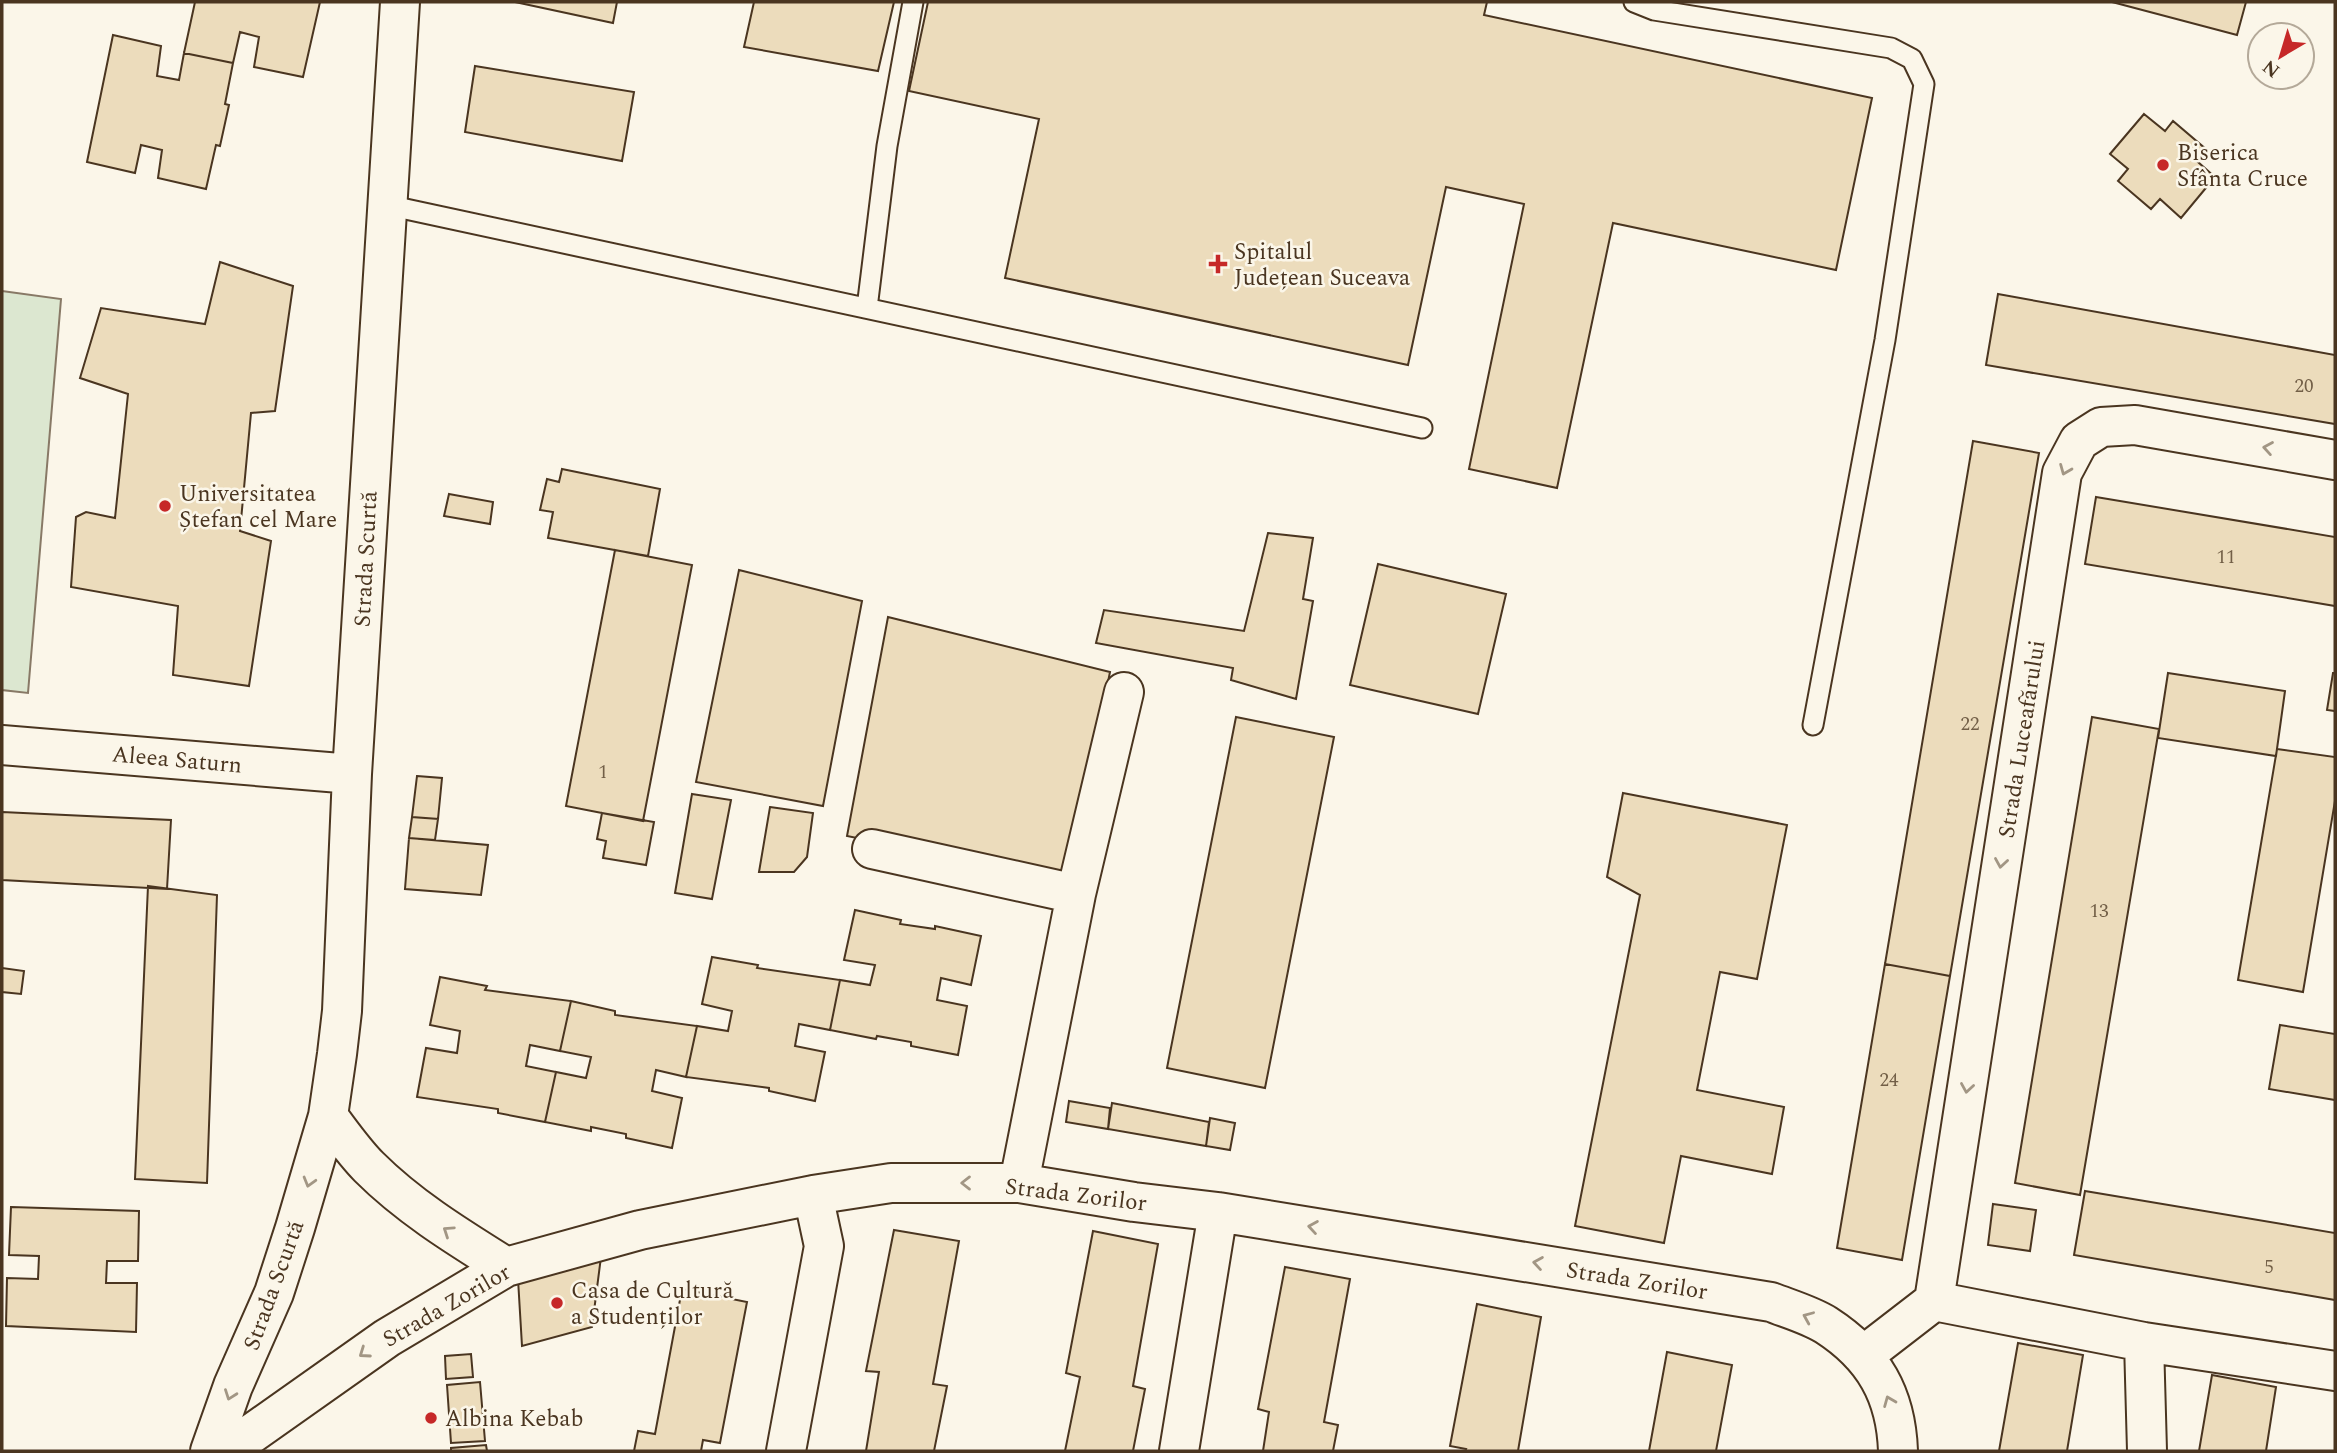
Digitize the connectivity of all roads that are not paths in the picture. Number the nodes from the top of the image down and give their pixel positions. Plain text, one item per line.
1 (400, 2) edge
2 (913, 2) edge
3 (1634, 2) edge
4 (387, 205) junction
5 (867, 308) junction
6 (1422, 428) dead end
7 (2335, 460) edge
8 (1124, 692) dead end
9 (1813, 725) dead end
10 (2, 745) edge
11 (352, 774) junction
12 (872, 849) dead end
13 (1076, 894) junction
14 (328, 1116) junction
15 (1019, 1183) junction
16 (813, 1195) junction
17 (1218, 1212) junction
18 (506, 1267) junction
19 (1934, 1301) junction
20 (2144, 1342) junction
21 (1864, 1355) junction
22 (2335, 1371) edge
23 (210, 1451) edge
24 (227, 1451) edge
25 (786, 1451) edge
26 (1179, 1451) edge
27 (1898, 1451) edge
28 (2147, 1451) edge

1 - 4 street, Strada Scurtă
2 - 5 lane
3 - 9 lane
4 - 5 lane
4 - 11 street, Strada Scurtă
5 - 6 lane
7 -> 19 street, Strada Luceafărului
8 - 13 street
10 - 11 street, Aleea Saturn
11 - 14 street, Strada Scurtă
12 - 13 street
13 - 15 street
18 -> 14 street
14 -> 23 street, Strada Scurtă
15 -> 16 street, Strada Zorilor
15 - 17 street, Strada Zorilor
16 - 18 street, Strada Zorilor
16 - 25 street
21 -> 17 street, Strada Zorilor
17 - 26 street
18 -> 24 street, Strada Zorilor
19 - 20 street
19 - 21 street
20 - 22 street
20 - 28 street
27 -> 21 street, Strada Zorilor

